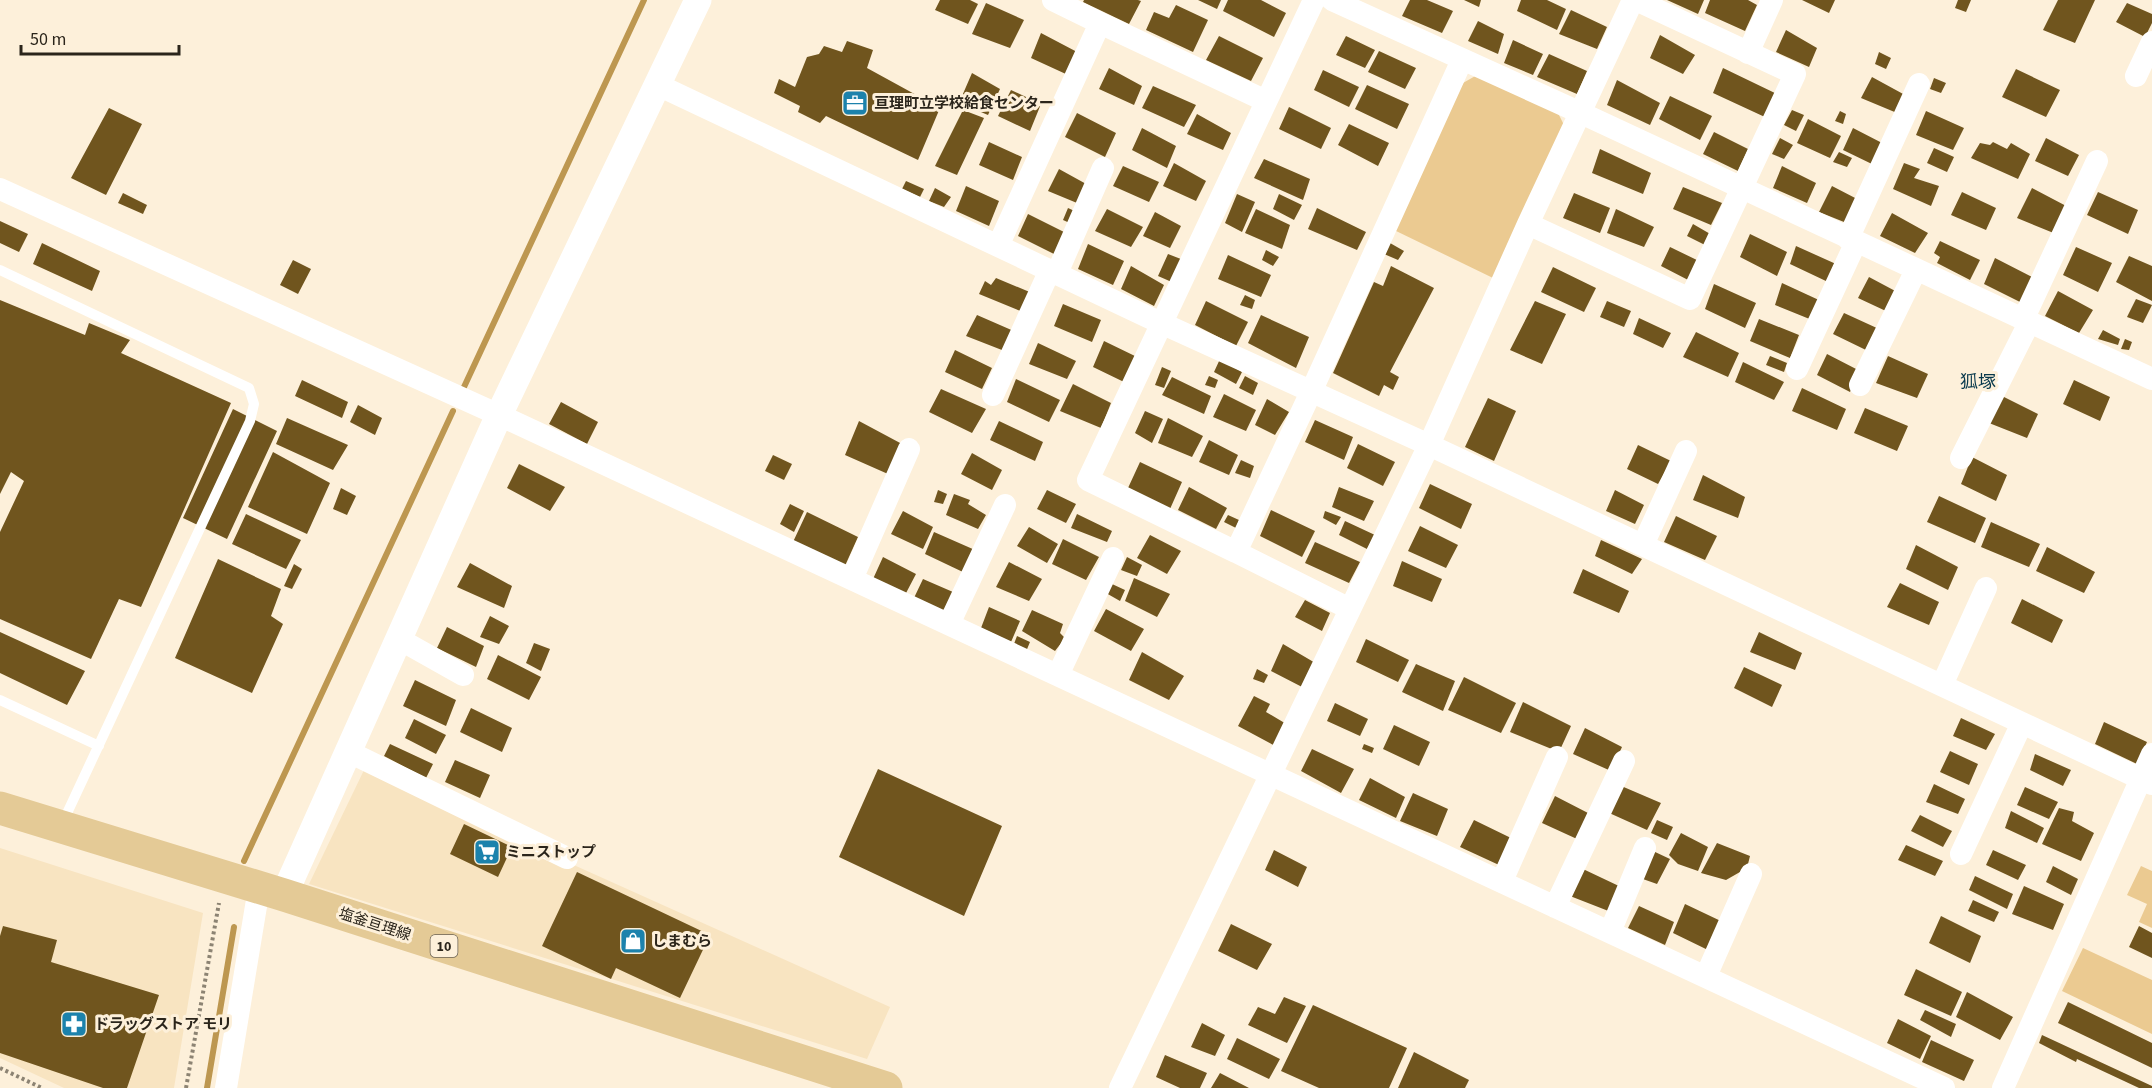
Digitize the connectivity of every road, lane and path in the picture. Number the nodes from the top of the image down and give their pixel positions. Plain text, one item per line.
1 (698, 0) edge
2 (1053, 0) edge
3 (1314, 0) edge
4 (1332, 0) edge
5 (1634, 0) edge
6 (1772, 0) edge
7 (1376, 9) edge
8 (1100, 23) junction
9 (2152, 42) edge
10 (1748, 53) junction
11 (1462, 60) junction
12 (2136, 76) dead end
13 (1919, 84) dead end
14 (658, 85) junction
15 (1266, 101) junction
16 (1581, 113) junction
17 (2097, 161) dead end
18 (1103, 168) dead end
19 (0, 189) edge
20 (1741, 189) junction
21 (1528, 224) junction
22 (1852, 240) junction
23 (998, 246) junction
24 (0, 270) edge
25 (1916, 270) junction
26 (1054, 272) junction
27 (2026, 322) junction
28 (1163, 324) junction
29 (1797, 369) dead end
30 (2152, 379) edge
31 (1860, 386) dead end
32 (1311, 392) junction
33 (993, 395) dead end
34 (500, 416) junction
35 (1430, 445) junction
36 (909, 449) dead end
37 (1686, 451) dead end
38 (1961, 458) dead end
39 (1005, 505) dead end
40 (1643, 545) junction
41 (1236, 552) junction
42 (1113, 558) dead end
43 (852, 579) junction
44 (1986, 588) dead end
45 (1350, 609) junction
46 (949, 624) junction
47 (399, 639) junction
48 (464, 675) dead end
49 (1058, 675) junction
50 (1942, 686) junction
51 (0, 700) edge
52 (2022, 723) junction
53 (99, 746) junction
54 (349, 752) junction
55 (2152, 754) edge
56 (1557, 758) dead end
57 (1624, 760) dead end
58 (1271, 774) junction
59 (2146, 781) edge
60 (0, 808) edge
61 (61, 827) junction
62 (1644, 848) dead end
63 (1961, 854) dead end
64 (567, 858) dead end
65 (1752, 874) dead end
66 (224, 877) junction
67 (1502, 881) junction
68 (272, 892) junction
69 (1556, 907) junction
70 (1610, 932) junction
71 (1706, 976) junction
72 (0, 1068) edge
73 (42, 1088) edge
74 (186, 1088) edge
75 (226, 1088) edge
76 (886, 1088) edge
77 (1120, 1088) edge
78 (1944, 1088) edge
79 (2003, 1088) edge

1 - 14 street
2 - 8 street
3 - 15 street
4 - 7 street
5 - 10 street
5 - 16 street
6 - 10 street
7 - 11 street
8 - 15 street
8 - 23 street
9 - 12 street
10 - 20 street
11 - 16 street
11 - 32 street
13 - 22 street
14 - 23 street
14 - 34 street
15 - 28 street
16 - 20 street
16 - 21 street
17 - 27 street
18 - 26 street
19 - 34 street
20 - 21 street
20 - 22 street
21 - 35 street
22 - 25 street
22 - 29 street
23 - 26 street
24 - 53 lane
25 - 27 street
25 - 31 street
26 - 28 street
26 - 33 street
27 - 30 street
27 - 38 street
28 - 32 street
28 - 41 street
32 - 35 street
32 - 41 street
34 - 43 street
34 - 47 street
35 - 40 street
35 - 45 street
36 - 43 street
37 - 40 street
39 - 46 street
40 - 50 street
41 - 45 street
42 - 49 street
43 - 46 street
44 - 50 street
45 - 58 street
46 - 49 street
47 - 48 street
47 - 54 street
49 - 58 street
50 - 52 street
51 - 53 lane
52 - 59 street
52 - 63 street
53 - 61 lane
54 - 64 street
54 - 68 street
55 - 59 street
56 - 67 street
57 - 69 street
58 - 67 street
58 - 77 street
59 - 79 street
60 - 61 main road, 塩釜亘理線 / 10
61 - 66 main road, 塩釜亘理線 / 10
62 - 70 street
65 - 71 street
66 - 68 main road, 塩釜亘理線 / 10
66 - 74 path
67 - 69 street
68 - 75 street
68 - 76 main road, 塩釜亘理線 / 10
69 - 70 street
70 - 71 street
71 - 78 street
72 - 73 path

